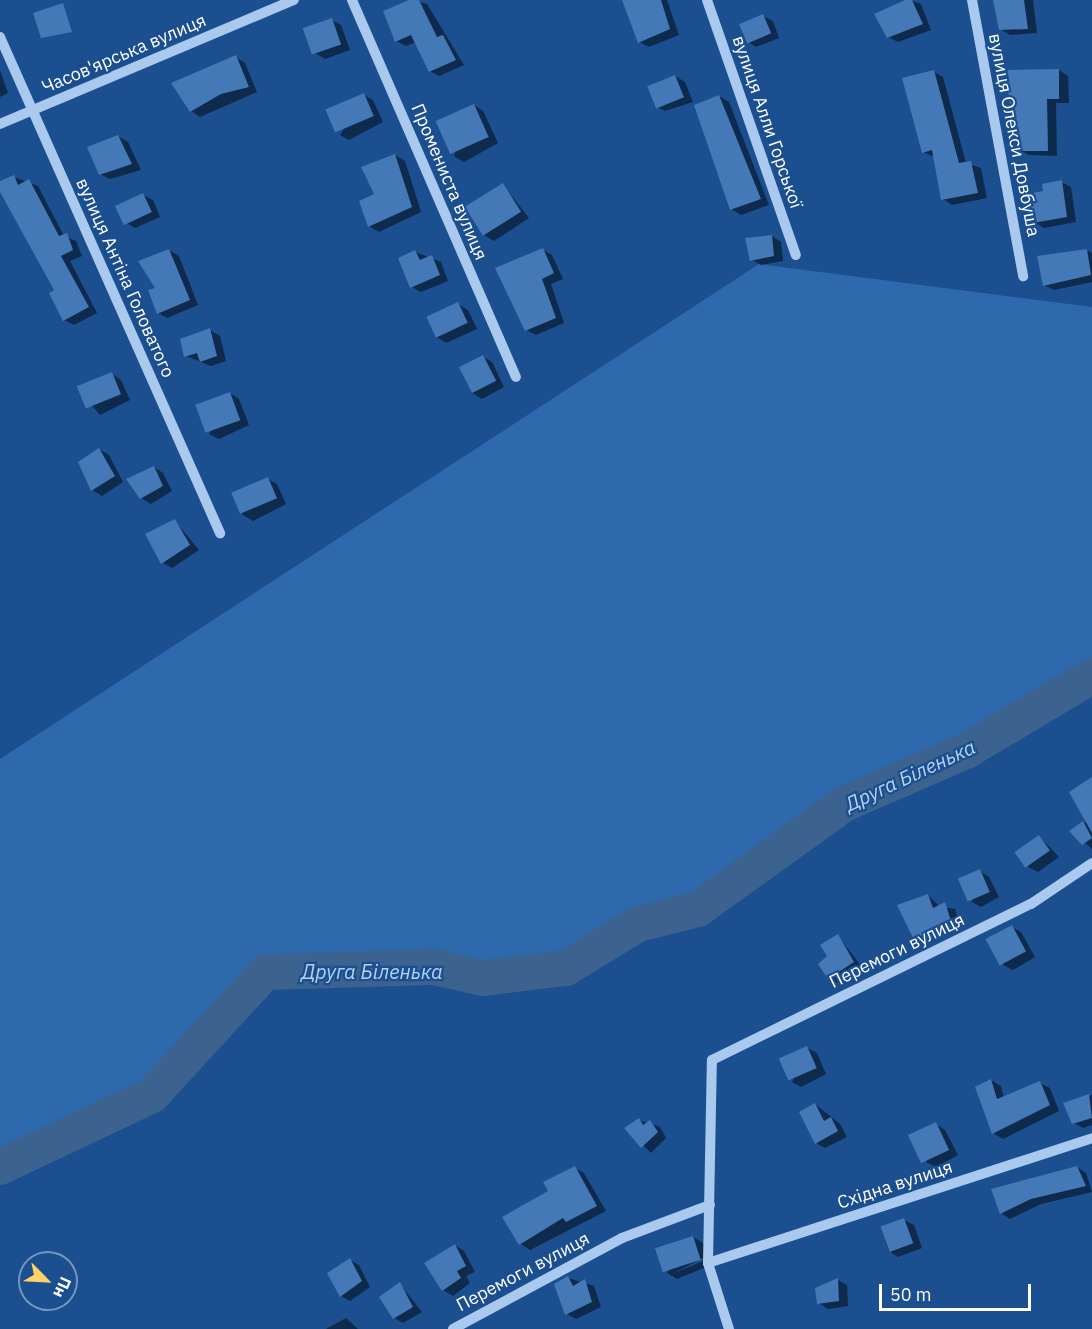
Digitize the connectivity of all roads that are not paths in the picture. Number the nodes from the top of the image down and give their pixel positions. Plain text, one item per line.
1 (294, 0) edge
2 (352, 0) edge
3 (707, 0) edge
4 (972, 0) edge
5 (0, 37) edge
6 (33, 110) junction
7 (0, 124) edge
8 (796, 255) dead end
9 (1023, 276) dead end
10 (516, 377) dead end
11 (220, 533) dead end
12 (1092, 863) edge
13 (1092, 1138) edge
14 (710, 1205) junction
15 (708, 1263) junction
16 (453, 1329) edge
17 (729, 1329) edge

1 - 6 street, Часов'ярська вулиця
2 - 10 street, Промениста вулиця
3 - 8 street, вулиця Алли Горської
4 - 9 street, вулиця Олекси Довбуша
5 - 6 street, вулиця Антіна Головатого
6 - 7 street, Часов'ярська вулиця
6 - 11 street, вулиця Антіна Головатого
12 - 14 street, Перемоги вулиця
13 - 15 street, Східна вулиця
14 - 15 street
14 - 16 street, Перемоги вулиця
15 - 17 street

